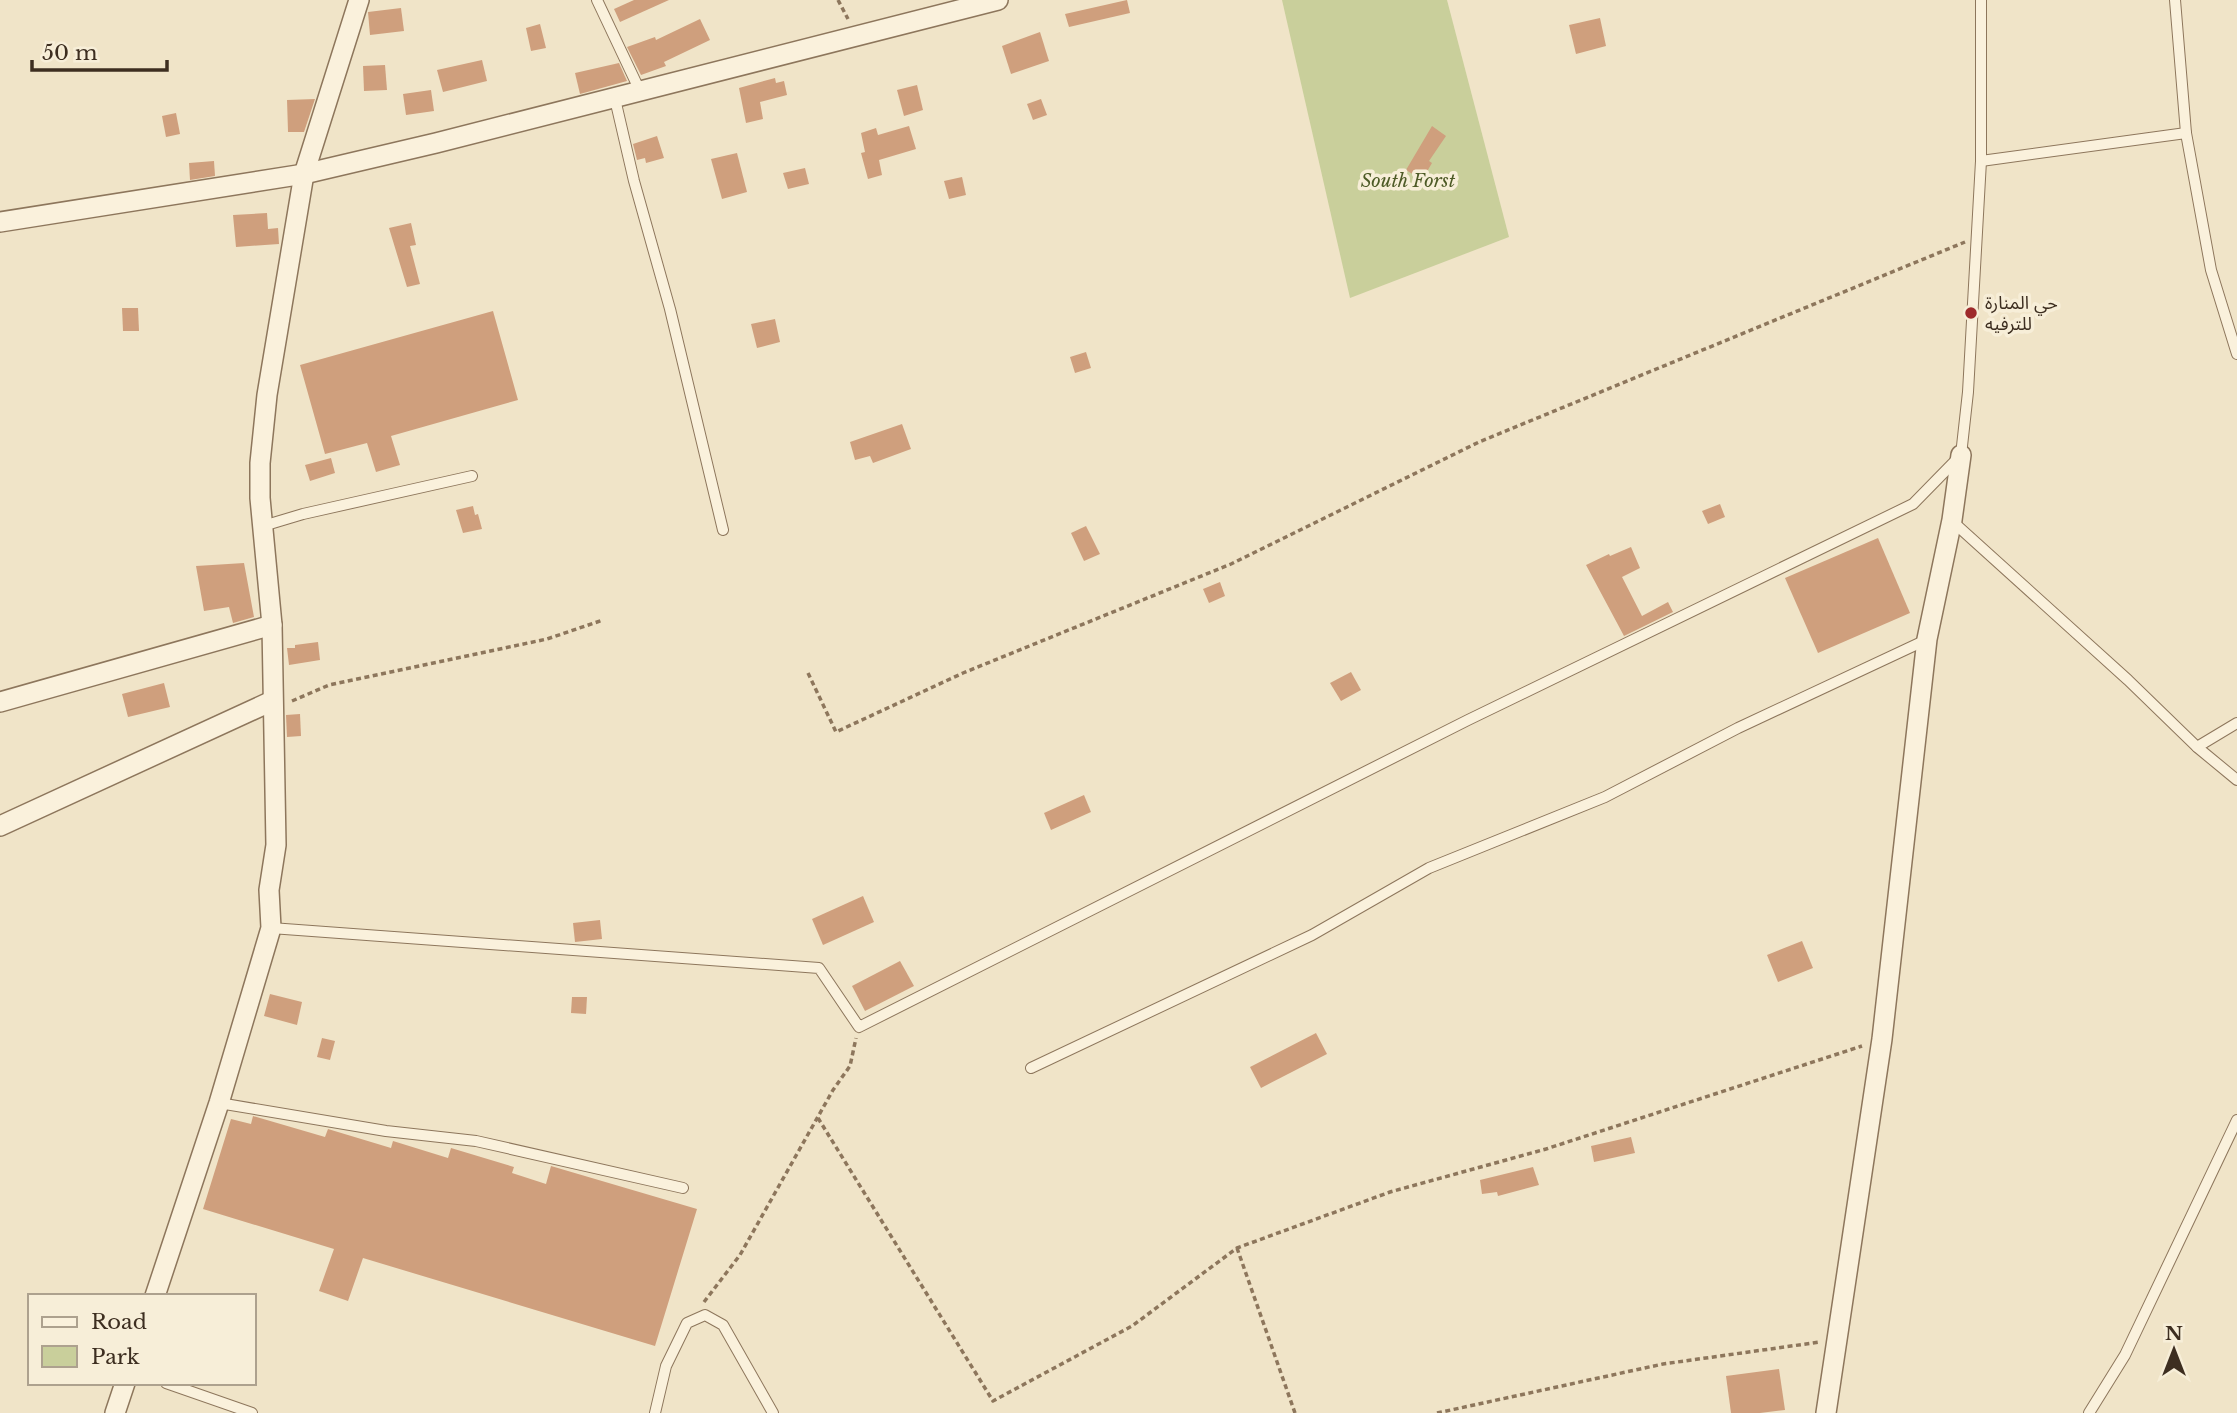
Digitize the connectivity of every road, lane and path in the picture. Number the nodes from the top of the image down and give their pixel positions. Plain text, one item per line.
1 (359, 0) edge
2 (597, 0) edge
3 (998, 0) edge
4 (1981, 0) edge
5 (2175, 0) edge
6 (640, 92) junction
7 (615, 99) junction
8 (2186, 133) junction
9 (1981, 161) junction
10 (304, 174) junction
11 (0, 222) edge
12 (1977, 237) junction
13 (2237, 354) edge
14 (1961, 455) junction
15 (472, 476) dead end
16 (1952, 520) junction
17 (264, 526) junction
18 (723, 530) dead end
19 (604, 620) dead end
20 (272, 625) junction
21 (1927, 639) junction
22 (808, 673) dead end
23 (0, 702) edge
24 (273, 705) junction
25 (2237, 723) edge
26 (2197, 747) junction
27 (2237, 780) edge
28 (0, 826) edge
29 (271, 928) junction
30 (859, 1027) junction
31 (1882, 1039) junction
32 (1031, 1068) dead end
33 (219, 1102) junction
34 (818, 1118) junction
35 (2237, 1121) edge
36 (683, 1188) dead end
37 (1237, 1248) junction
38 (156, 1294) edge
39 (687, 1324) junction
40 (1836, 1340) junction
41 (124, 1385) edge
42 (172, 1385) edge
43 (115, 1413) edge
44 (252, 1413) edge
45 (655, 1413) edge
46 (773, 1413) edge
47 (1295, 1413) edge
48 (1437, 1413) edge
49 (1826, 1413) edge
50 (2089, 1413) edge

1 - 10 street
2 - 6 lane
3 - 6 street
4 - 9 lane
5 - 8 lane
6 - 7 street
7 - 10 street
7 - 18 lane
8 - 9 lane
8 - 13 lane
9 - 12 lane
10 - 11 street
10 - 17 street
12 - 14 lane
12 - 22 path
14 - 16 street
14 - 30 lane
15 - 17 lane
16 - 21 street
16 - 26 lane
17 - 20 street
19 - 24 path
20 - 23 street
20 - 24 street
21 - 31 street
21 - 32 lane
24 - 28 street
24 - 29 street
25 - 26 lane
26 - 27 lane
29 - 30 lane
29 - 33 street
30 - 34 path
31 - 37 path
31 - 40 street
33 - 36 lane
33 - 38 street
34 - 37 path
34 - 39 path
35 - 50 lane
37 - 47 path
39 - 45 lane
39 - 46 lane
40 - 48 path
40 - 49 street
41 - 43 street
42 - 44 lane

